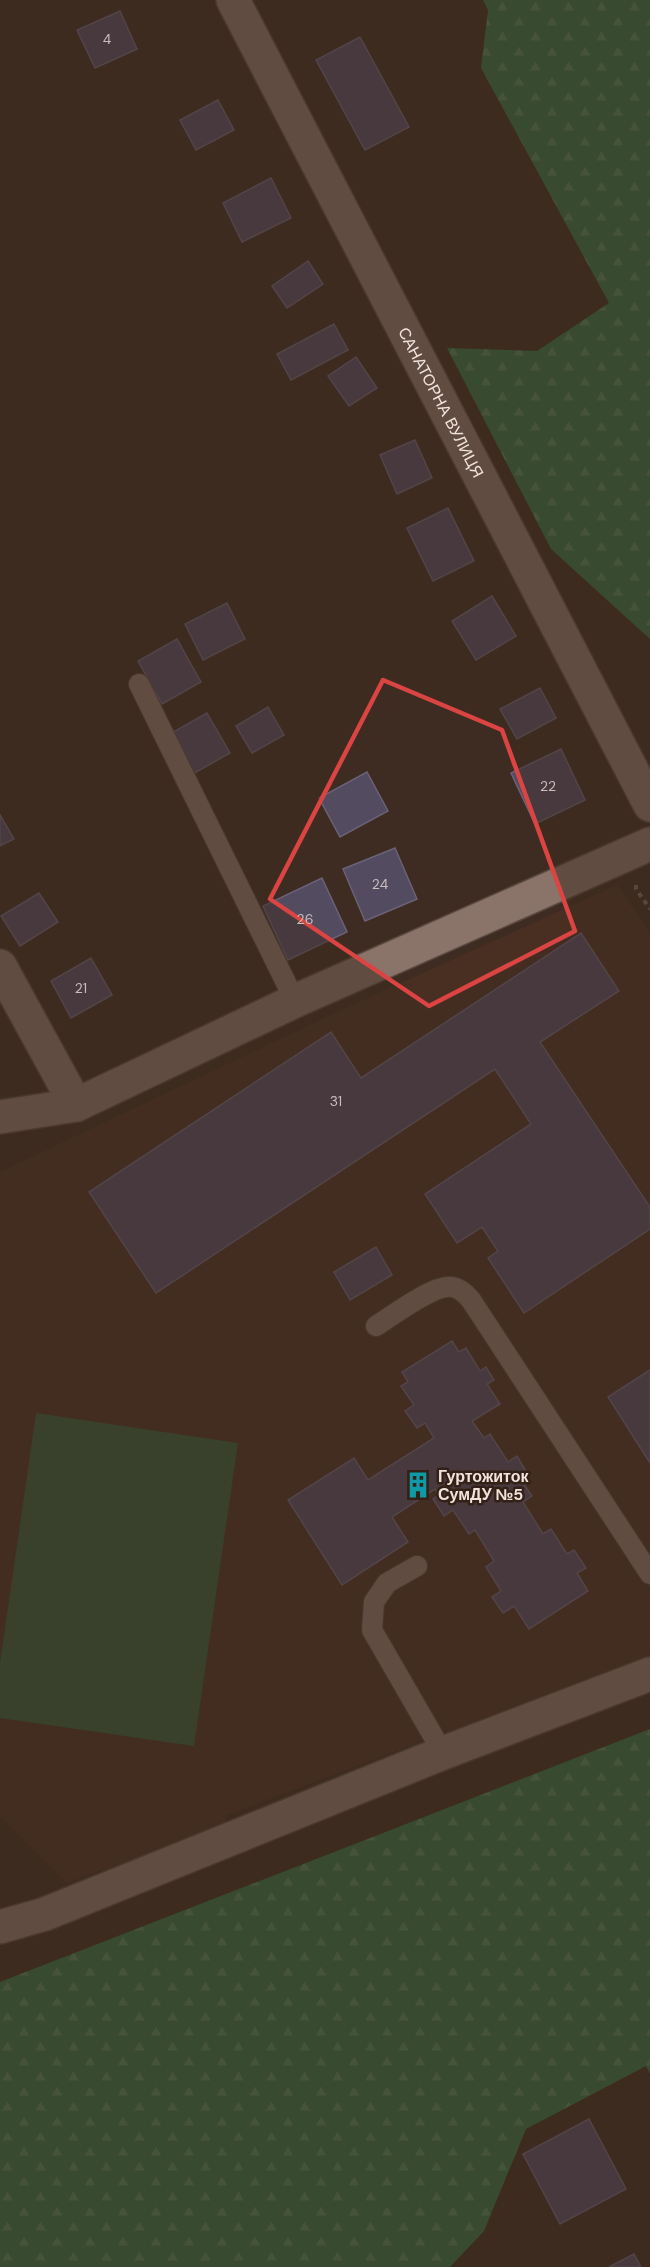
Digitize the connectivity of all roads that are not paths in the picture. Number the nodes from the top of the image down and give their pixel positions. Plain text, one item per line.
1 (233, 0) edge
2 (140, 684) dead end
3 (650, 805) edge
4 (650, 844) edge
5 (0, 966) edge
6 (295, 1001) junction
7 (76, 1105) junction
8 (0, 1117) edge
9 (376, 1326) dead end
10 (417, 1566) dead end
11 (650, 1574) edge
12 (650, 1674) edge
13 (443, 1753) junction
14 (0, 1927) edge

1 - 3 street, САНАТОРНА ВУЛИЦЯ
2 - 6 lane
4 - 6 street
5 - 7 street
6 - 7 street
7 - 8 street
9 - 11 lane
10 - 13 lane
12 - 13 street
13 - 14 street

